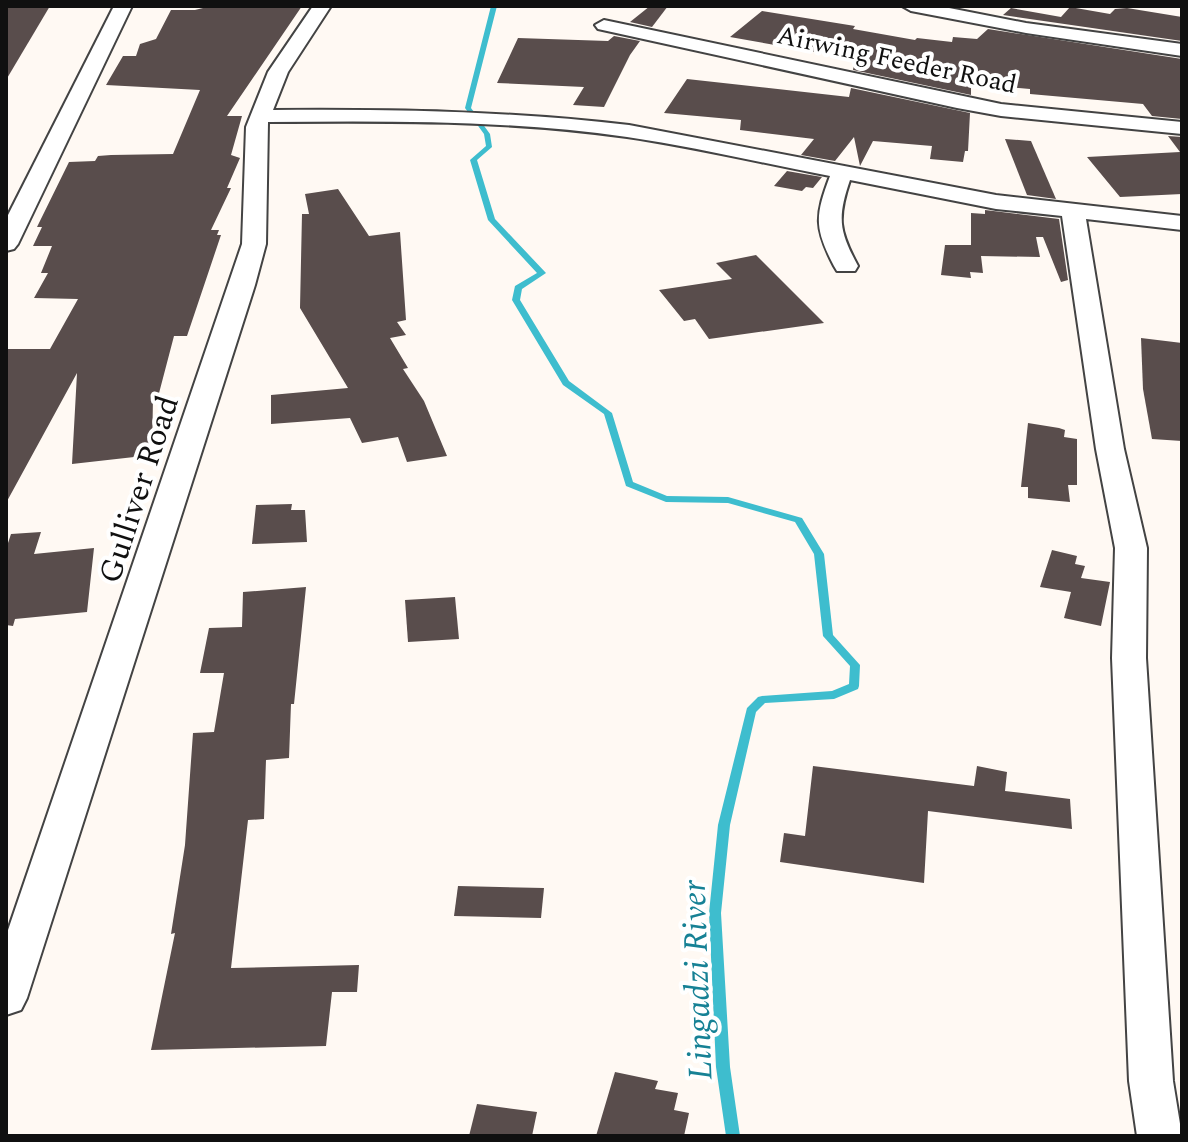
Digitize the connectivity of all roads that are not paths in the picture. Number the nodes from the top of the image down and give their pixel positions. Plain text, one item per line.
1 (123, 6) edge
2 (322, 6) edge
3 (911, 6) edge
4 (604, 25) dead end
5 (1182, 50) edge
6 (260, 116) junction
7 (1182, 128) edge
8 (842, 173) junction
9 (1073, 212) junction
10 (1182, 223) edge
11 (6, 244) edge
12 (846, 266) dead end
13 (6, 998) edge
14 (1160, 1136) edge

1 - 11 street
2 - 6 street, Gulliver Road
3 - 5 street
4 - 7 street, Airwing Feeder Road
6 - 8 street
6 - 13 street, Gulliver Road
8 - 9 street
8 - 12 street
9 - 10 street
9 - 14 street

